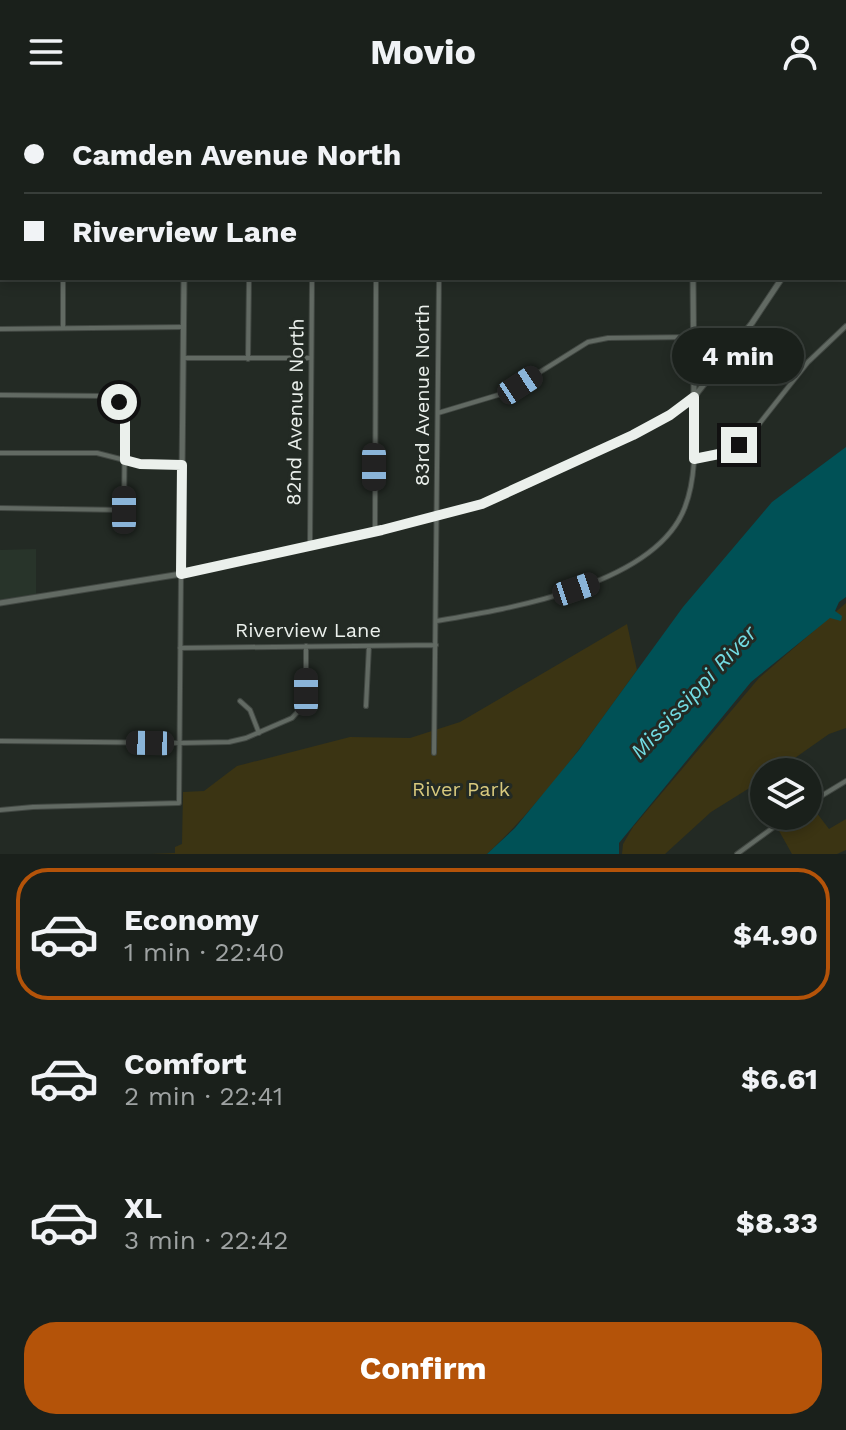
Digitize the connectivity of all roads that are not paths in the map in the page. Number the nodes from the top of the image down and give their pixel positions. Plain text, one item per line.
1 (63, 280) edge
2 (184, 280) edge
3 (249, 280) edge
4 (312, 280) edge
5 (376, 280) edge
6 (439, 280) edge
7 (693, 280) edge
8 (781, 280) edge
9 (846, 326) edge
10 (184, 327) junction
11 (63, 328) junction
12 (0, 329) edge
13 (693, 337) junction
14 (694, 357) junction
15 (184, 358) junction
16 (311, 358) junction
17 (248, 359) junction
18 (719, 365) junction
19 (0, 395) edge
20 (694, 397) junction
21 (438, 413) junction
22 (0, 453) edge
23 (694, 459) junction
24 (125, 460) junction
25 (182, 465) junction
26 (0, 508) edge
27 (437, 517) junction
28 (375, 532) junction
29 (310, 546) junction
30 (181, 574) junction
31 (0, 603) edge
32 (436, 621) junction
33 (436, 645) junction
34 (306, 646) junction
35 (369, 646) junction
36 (180, 648) junction
37 (240, 701) dead end
38 (366, 706) dead end
39 (259, 733) junction
40 (0, 741) edge
41 (180, 743) junction
42 (434, 753) dead end
43 (846, 781) edge
44 (822, 796) edge
45 (0, 810) edge
46 (770, 830) edge
47 (738, 854) edge

1 - 11 street
2 - 10 street
3 - 17 street
4 - 16 street, 82nd Avenue North
5 - 28 street
6 - 21 street, 83rd Avenue North
7 - 13 street
8 - 18 street
9 - 23 street
10 - 11 street
10 - 15 street
11 - 12 street
13 - 14 street
13 - 21 street
14 - 18 street
14 - 20 street
15 - 17 street
15 - 25 street
16 - 17 street
16 - 29 street, 82nd Avenue North
18 - 20 street
19 - 24 street
20 - 23 street
20 - 27 street
21 - 27 street, 83rd Avenue North
22 - 24 street
23 - 32 street
24 - 25 street
24 - 26 street
25 - 30 street
27 - 28 street
27 - 32 street, 83rd Avenue North
28 - 29 street
29 - 30 street
30 - 31 street
30 - 36 street
32 - 33 street, 83rd Avenue North
33 - 35 street, Riverview Lane
33 - 42 street, 83rd Avenue North
34 - 35 street, Riverview Lane
34 - 36 street, Riverview Lane
34 - 39 street
35 - 38 street
36 - 41 street
37 - 39 street
39 - 41 street
40 - 41 street
41 - 45 street
43 - 44 street
46 - 47 street

